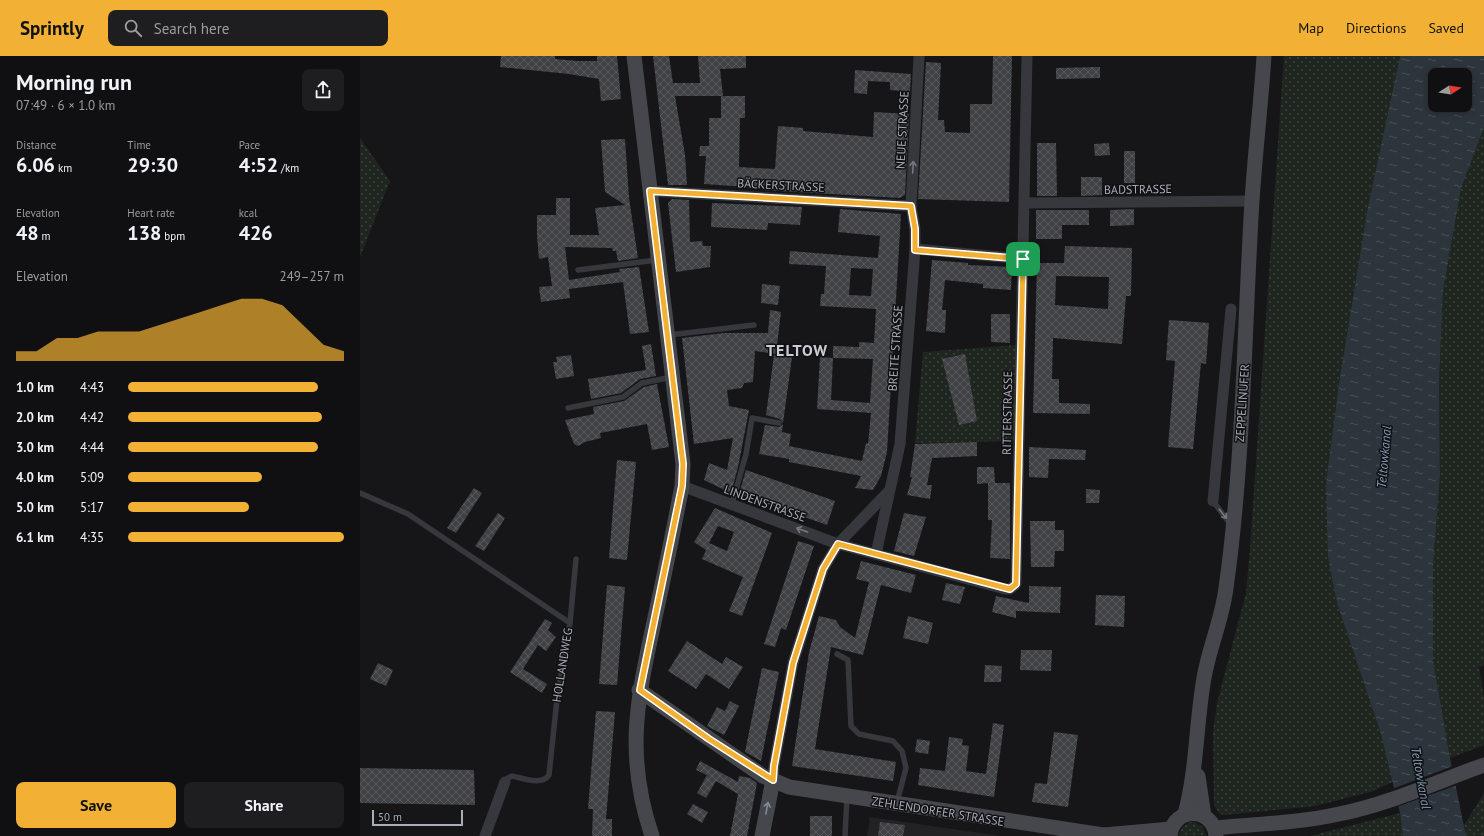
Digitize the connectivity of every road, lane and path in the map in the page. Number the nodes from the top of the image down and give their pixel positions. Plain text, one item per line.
1 (634, 56) edge
2 (919, 56) edge
3 (1027, 56) edge
4 (1264, 56) edge
5 (650, 191) junction
6 (1252, 201) junction
7 (1025, 203) junction
8 (911, 206) junction
9 (915, 250) junction
10 (1023, 259) junction
11 (657, 260) junction
12 (578, 270) dead end
13 (1231, 309) dead end
14 (754, 326) dead end
15 (667, 335) junction
16 (672, 377) junction
17 (568, 408) dead end
18 (779, 423) dead end
19 (682, 486) junction
20 (889, 491) junction
21 (360, 493) edge
22 (1213, 501) joint
23 (732, 504) junction
24 (1233, 527) junction
25 (838, 544) junction
26 (876, 554) junction
27 (576, 559) dead end
28 (570, 623) junction
29 (837, 654) dead end
30 (640, 690) junction
31 (1195, 747) junction
32 (1484, 765) edge
33 (773, 780) junction
34 (505, 782) joint
35 (847, 797) junction
36 (896, 804) junction
37 (1185, 814) junction
38 (1204, 816) junction
39 (1298, 821) junction
40 (1170, 832) edge
41 (1215, 832) edge
42 (485, 836) edge
43 (652, 836) edge
44 (762, 836) edge
45 (845, 836) edge
46 (1107, 836) edge
47 (1240, 836) edge

1 - 5 street
8 -> 2 street, NEUE STRASSE
3 - 7 street, RITTERSTRASSE
4 - 6 street, ZEPPELINUFER
5 - 8 street, BÄCKERSTRASSE
5 - 11 street
6 - 7 street, BADSTRASSE
6 - 24 street, ZEPPELINUFER
7 - 10 street, RITTERSTRASSE
8 - 9 street, BREITE STRASSE
9 - 10 street
9 - 20 street, BREITE STRASSE
10 - 26 street, RITTERSTRASSE
11 - 12 lane
11 - 15 street
13 - 22 street, ZEPPELINUFER
14 - 15 lane
15 - 16 street
16 - 17 lane
16 - 19 street
18 - 23 lane
19 - 23 street, LINDENSTRASSE
19 - 30 street
20 - 25 street
20 - 26 street, BREITE STRASSE
21 - 28 lane, HOLLANDWEG
22 -> 24 lane
25 -> 23 street, LINDENSTRASSE
24 - 31 street, ZEPPELINUFER
25 - 26 street, RITTERSTRASSE
25 - 33 street
27 - 28 lane
28 - 34 lane, HOLLANDWEG
29 - 36 lane
30 - 33 street
30 - 43 street
31 - 37 street, ZEPPELINUFER
31 - 38 street, ZEPPELINUFER
32 - 39 street
33 - 35 street, ZEHLENDORFER STRASSE
44 -> 33 street
34 - 42 street, HOLLANDWEG
35 - 36 street, ZEHLENDORFER STRASSE
35 - 45 lane
36 - 46 street, ZEHLENDORFER STRASSE
37 - 38 street
37 - 40 street
38 - 41 street
39 - 41 street
39 - 47 street
40 - 46 street, ZEHLENDORFER STRASSE

